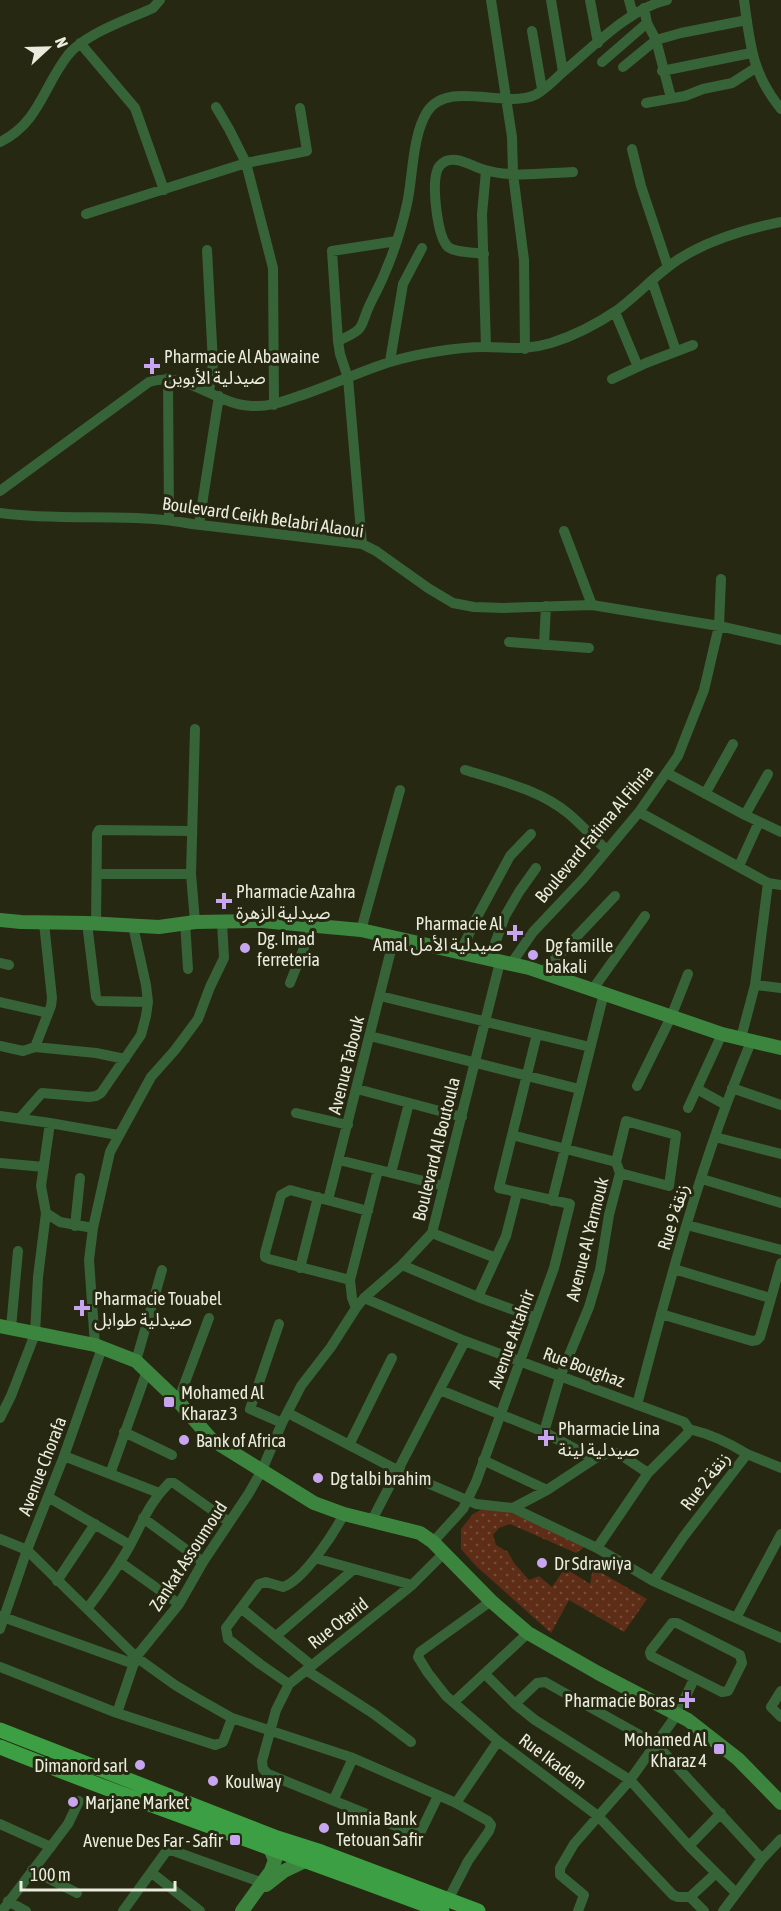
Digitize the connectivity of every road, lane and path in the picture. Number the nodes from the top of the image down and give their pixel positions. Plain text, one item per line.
1 (160, 0) edge
2 (491, 0) edge
3 (551, 0) edge
4 (591, 0) edge
5 (629, 0) edge
6 (664, 0) edge
7 (744, 0) edge
8 (644, 8) junction
9 (633, 15) junction
10 (747, 20) junction
11 (647, 23) junction
12 (532, 31) dead end
13 (656, 40) junction
14 (598, 43) junction
15 (80, 44) junction
16 (751, 53) junction
17 (602, 62) dead end
18 (623, 67) dead end
19 (757, 67) junction
20 (663, 71) junction
21 (563, 72) junction
22 (542, 89) junction
23 (671, 98) junction
24 (507, 99) junction
25 (646, 103) dead end
26 (216, 107) dead end
27 (300, 108) dead end
28 (781, 110) edge
29 (0, 142) edge
30 (632, 149) dead end
31 (246, 164) junction
32 (486, 171) junction
33 (573, 172) dead end
34 (513, 174) junction
35 (164, 190) junction
36 (86, 214) dead end
37 (781, 222) edge
38 (397, 241) junction
39 (422, 248) dead end
40 (207, 249) dead end
41 (484, 254) junction
42 (668, 267) junction
43 (652, 281) junction
44 (615, 312) junction
45 (338, 341) junction
46 (693, 345) dead end
47 (486, 347) junction
48 (525, 349) junction
49 (676, 351) junction
50 (390, 361) junction
51 (638, 367) junction
52 (168, 378) junction
53 (348, 378) junction
54 (612, 380) dead end
55 (214, 394) junction
56 (274, 405) junction
57 (0, 491) edge
58 (0, 513) edge
59 (169, 519) junction
60 (199, 524) junction
61 (564, 531) dead end
62 (363, 544) junction
63 (721, 579) dead end
64 (592, 605) junction
65 (546, 606) junction
66 (719, 626) junction
67 (781, 640) edge
68 (508, 642) dead end
69 (543, 645) junction
70 (589, 648) dead end
71 (195, 729) dead end
72 (733, 744) dead end
73 (465, 770) dead end
74 (667, 773) junction
75 (768, 774) dead end
76 (400, 790) dead end
77 (705, 794) junction
78 (639, 812) junction
79 (745, 815) junction
80 (759, 822) junction
81 (191, 831) junction
82 (781, 832) edge
83 (531, 834) dead end
84 (607, 850) junction
85 (740, 866) junction
86 (536, 868) dead end
87 (97, 874) junction
88 (191, 874) junction
89 (768, 883) junction
90 (781, 885) edge
91 (615, 896) dead end
92 (645, 916) dead end
93 (0, 920) edge
94 (190, 922) junction
95 (222, 922) junction
96 (45, 923) junction
97 (92, 923) junction
98 (313, 925) junction
99 (133, 926) junction
100 (361, 930) junction
101 (394, 938) junction
102 (460, 953) junction
103 (500, 962) junction
104 (188, 969) dead end
105 (542, 973) junction
106 (688, 974) dead end
107 (290, 982) dead end
108 (755, 986) junction
109 (781, 988) edge
110 (599, 991) junction
111 (380, 996) junction
112 (0, 1002) edge
113 (148, 1002) junction
114 (48, 1014) junction
115 (671, 1017) junction
116 (485, 1022) junction
117 (537, 1034) junction
118 (722, 1034) junction
119 (370, 1036) junction
120 (746, 1040) junction
121 (0, 1046) edge
122 (35, 1047) junction
123 (590, 1047) junction
124 (781, 1048) edge
125 (125, 1059) junction
126 (475, 1063) junction
127 (527, 1076) junction
128 (637, 1086) dead end
129 (357, 1089) junction
130 (579, 1089) junction
131 (697, 1089) junction
132 (732, 1089) junction
133 (409, 1103) junction
134 (781, 1104) edge
135 (726, 1105) junction
136 (688, 1108) dead end
137 (296, 1113) dead end
138 (0, 1116) edge
139 (462, 1117) junction
140 (20, 1118) junction
141 (50, 1123) junction
142 (348, 1125) junction
143 (118, 1135) junction
144 (512, 1135) junction
145 (715, 1137) junction
146 (564, 1148) junction
147 (781, 1154) edge
148 (339, 1160) junction
149 (0, 1163) edge
150 (44, 1167) junction
151 (618, 1167) junction
152 (378, 1170) junction
153 (391, 1173) junction
154 (80, 1178) dead end
155 (702, 1179) junction
156 (444, 1186) junction
157 (517, 1193) junction
158 (323, 1199) junction
159 (552, 1201) junction
160 (781, 1203) edge
161 (368, 1211) junction
162 (46, 1214) junction
163 (687, 1225) junction
164 (75, 1226) junction
165 (93, 1228) junction
166 (432, 1233) junction
167 (781, 1250) edge
168 (18, 1251) dead end
169 (496, 1258) junction
170 (781, 1263) edge
171 (402, 1265) junction
172 (300, 1268) junction
173 (674, 1269) junction
174 (162, 1270) dead end
175 (350, 1280) junction
176 (478, 1297) junction
177 (364, 1298) junction
178 (770, 1298) junction
179 (356, 1308) junction
180 (661, 1314) junction
181 (209, 1318) dead end
182 (536, 1318) junction
183 (279, 1324) dead end
184 (6, 1327) edge
185 (34, 1334) junction
186 (465, 1341) junction
187 (98, 1347) junction
188 (392, 1358) dead end
189 (136, 1361) junction
190 (519, 1361) junction
191 (147, 1371) junction
192 (560, 1377) junction
193 (440, 1390) junction
194 (178, 1401) junction
195 (637, 1405) junction
196 (288, 1413) junction
197 (501, 1414) junction
198 (0, 1418) edge
199 (282, 1423) junction
200 (688, 1429) junction
201 (124, 1432) junction
202 (544, 1432) junction
203 (349, 1445) junction
204 (747, 1454) junction
205 (172, 1455) dead end
206 (64, 1456) junction
207 (594, 1459) junction
208 (483, 1460) junction
209 (781, 1468) edge
210 (262, 1470) junction
211 (397, 1470) junction
212 (648, 1473) junction
213 (110, 1474) junction
214 (547, 1490) junction
215 (159, 1493) junction
216 (48, 1497) junction
217 (468, 1501) junction
218 (513, 1508) junction
219 (344, 1514) junction
220 (143, 1518) junction
221 (372, 1520) junction
222 (229, 1522) junction
223 (95, 1524) junction
224 (781, 1534) edge
225 (0, 1539) edge
226 (433, 1542) junction
227 (130, 1545) junction
228 (597, 1548) junction
229 (27, 1550) junction
230 (444, 1553) junction
231 (315, 1558) junction
232 (120, 1563) junction
233 (203, 1563) junction
234 (354, 1569) junction
235 (57, 1581) junction
236 (653, 1581) junction
237 (412, 1585) junction
238 (491, 1601) junction
239 (179, 1604) junction
240 (241, 1608) junction
241 (87, 1609) junction
242 (2, 1617) edge
243 (736, 1618) junction
244 (0, 1629) edge
245 (528, 1633) junction
246 (276, 1636) junction
247 (781, 1638) edge
248 (135, 1660) junction
249 (0, 1667) edge
250 (309, 1667) junction
251 (485, 1674) junction
252 (694, 1679) junction
253 (289, 1684) junction
254 (781, 1691) edge
255 (454, 1702) junction
256 (515, 1704) junction
257 (117, 1713) junction
258 (678, 1713) junction
259 (781, 1717) edge
260 (232, 1718) junction
261 (0, 1730) edge
262 (271, 1731) junction
263 (498, 1741) junction
264 (411, 1742) dead end
265 (656, 1744) junction
266 (0, 1747) edge
267 (353, 1758) junction
268 (630, 1780) junction
269 (438, 1796) junction
270 (779, 1797) edge
271 (334, 1799) junction
272 (79, 1801) dead end
273 (456, 1803) junction
274 (721, 1813) junction
275 (598, 1816) junction
276 (0, 1824) edge
277 (781, 1839) edge
278 (51, 1846) junction
279 (270, 1846) junction
280 (689, 1846) junction
281 (762, 1859) junction
282 (307, 1860) junction
283 (32, 1870) junction
284 (152, 1873) junction
285 (715, 1874) junction
286 (260, 1887) junction
287 (77, 1893) dead end
288 (736, 1893) junction
289 (690, 1897) junction
290 (8, 1901) junction
291 (445, 1905) edge
292 (2, 1911) edge
293 (26, 1911) edge
294 (123, 1911) edge
295 (200, 1911) edge
296 (242, 1911) edge
297 (478, 1911) edge
298 (578, 1911) edge
299 (704, 1911) edge
300 (723, 1911) edge

1 - 15 street
2 - 24 street
3 - 21 street
4 - 14 street
5 - 9 street
6 - 8 street
7 - 10 street
8 - 9 street
8 - 11 street
9 - 14 street
10 - 13 street
10 - 16 street
11 - 13 street
11 - 17 street
12 - 22 street
13 - 18 street
13 - 20 street
14 - 21 street
15 - 29 street
15 - 35 street
16 - 19 street
16 - 20 street
19 - 23 street
19 - 28 street
20 - 23 street
21 - 22 street
22 - 24 street
23 - 25 street
24 - 34 street
24 - 38 street
26 - 31 street
27 - 31 street
30 - 42 street
31 - 35 street
31 - 56 street
32 - 34 street
32 - 41 street
32 - 41 street
33 - 34 street
34 - 48 street
35 - 36 street
37 - 42 street
38 - 45 street
38 - 45 street
39 - 50 street
40 - 55 street
41 - 47 street
42 - 43 street
43 - 44 street
43 - 49 street
44 - 48 street
44 - 51 street
45 - 53 street
46 - 49 street
47 - 48 street
47 - 50 street
49 - 51 street
50 - 53 street
51 - 54 street
52 - 55 street
52 - 57 street
52 - 59 street
53 - 56 street
53 - 62 street
55 - 56 street
55 - 60 street
58 - 59 street, Boulevard Ceikh Belabri Alaoui
59 - 60 street, Boulevard Ceikh Belabri Alaoui
60 - 62 street, Boulevard Ceikh Belabri Alaoui
61 - 64 street
62 - 65 street, Boulevard Ceikh Belabri Alaoui
63 - 66 street, Boulevard Fatima Al Fihria
64 - 65 street, Boulevard Ceikh Belabri Alaoui
64 - 66 street, Boulevard Ceikh Belabri Alaoui
65 - 69 street
66 - 67 street, Boulevard Ceikh Belabri Alaoui
66 - 74 street, Boulevard Fatima Al Fihria
68 - 69 street
69 - 70 street
71 - 81 street
72 - 77 street
73 - 84 street
74 - 77 street
74 - 78 street, Boulevard Fatima Al Fihria
75 - 79 street
76 - 100 street
77 - 79 street
78 - 84 street, Boulevard Fatima Al Fihria
78 - 85 street
79 - 80 street
80 - 82 street
80 - 85 street
81 - 87 street
81 - 88 street
83 - 102 street
84 - 103 street, Boulevard Fatima Al Fihria
85 - 89 street
86 - 103 street
87 - 88 street
87 - 97 street
88 - 94 street
89 - 90 street
89 - 108 street, Rue 9 زنقة
91 - 105 street
92 - 110 street
93 - 96 street
94 - 95 street
94 - 99 street
94 - 104 street
95 - 98 street
95 - 143 street
96 - 97 street
96 - 114 street
97 - 99 street
97 - 113 street
98 - 100 street
98 - 107 street
99 - 113 street
100 - 101 street
101 - 102 street
101 - 111 street, Avenue Tabouk
102 - 103 street
103 - 105 street
103 - 116 street, Boulevard Al Boutoula
105 - 110 street
106 - 115 street
108 - 109 street
108 - 120 street, Rue 9 زنقة
110 - 115 street
110 - 123 street
111 - 116 street
111 - 119 street, Avenue Tabouk
112 - 114 street
113 - 125 street
114 - 122 street
115 - 118 street
115 - 128 street
116 - 117 street
116 - 126 street, Boulevard Al Boutoula
117 - 123 street
117 - 127 street
118 - 120 street
118 - 131 street
119 - 126 street
119 - 129 street, Avenue Tabouk
120 - 124 street
120 - 132 street, Rue 9 زنقة
121 - 122 street
122 - 125 street
123 - 130 street
125 - 140 street
126 - 127 street
126 - 139 street, Boulevard Al Boutoula
127 - 130 street
127 - 144 street
129 - 133 street
129 - 142 street, Avenue Tabouk
130 - 146 street
131 - 135 street
131 - 136 street
132 - 134 street
132 - 135 street, Rue 9 زنقة
133 - 139 street
133 - 153 street
135 - 145 street, Rue 9 زنقة
137 - 142 street
138 - 140 street
139 - 156 street, Boulevard Al Boutoula
140 - 141 street
141 - 143 street
141 - 150 street
142 - 148 street, Avenue Tabouk
143 - 165 street
144 - 146 street
144 - 157 street
145 - 147 street
145 - 155 street, Rue 9 زنقة
146 - 151 street
146 - 159 street
148 - 152 street
148 - 158 street, Avenue Tabouk
149 - 150 street
150 - 162 street
151 - 151 street, Avenue Al Yarmouk
151 - 192 street, Avenue Al Yarmouk
152 - 153 street
152 - 161 street
153 - 156 street
154 - 164 street
155 - 160 street
155 - 163 street, Rue 9 زنقة
156 - 166 street, Boulevard Al Boutoula
157 - 159 street
157 - 169 street
158 - 161 street
158 - 172 street, Avenue Tabouk
158 - 172 street
159 - 182 street, Avenue Attahrir
161 - 175 street
162 - 164 street
162 - 185 street
163 - 167 street
163 - 173 street, Rue 9 زنقة
164 - 165 street
165 - 187 street
166 - 169 street
166 - 171 street, Boulevard Al Boutoula
168 - 184 street
169 - 176 street
170 - 178 street
171 - 176 street
171 - 177 street, Boulevard Al Boutoula
172 - 175 street
173 - 178 street
173 - 180 street, Rue 9 زنقة
174 - 189 street
175 - 179 street
176 - 182 street
177 - 179 street, Boulevard Al Boutoula
177 - 186 street, Rue Boughaz
178 - 180 street
179 - 196 street, Boulevard Al Boutoula
180 - 195 street, Rue 9 زنقة
181 - 194 street
182 - 190 street, Avenue Attahrir
183 - 199 street
184 - 185 street
185 - 187 street
185 - 198 street
186 - 190 street, Rue Boughaz
186 - 193 street
187 - 189 street
187 - 206 street, Avenue Chorafa
188 - 203 street
189 - 191 street
190 - 192 street, Rue Boughaz
190 - 197 street, Avenue Attahrir
191 - 194 street
191 - 201 street
192 - 195 street, Rue Boughaz
192 - 202 street, Avenue Al Yarmouk
193 - 197 street
193 - 211 street
194 - 210 street
195 - 200 street, Rue Boughaz
196 - 199 street, Boulevard Al Boutoula
196 - 203 street
197 - 202 street
197 - 208 street, Avenue Attahrir
199 - 210 street, Boulevard Al Boutoula
200 - 204 street, Rue 2 زنقة
200 - 212 street
201 - 205 street
201 - 213 street
202 - 207 street
203 - 211 street
204 - 209 street
204 - 236 street, Rue 2 زنقة
206 - 213 street
206 - 216 street, Avenue Chorafa
207 - 212 street
207 - 214 street
208 - 214 street
208 - 217 street, Avenue Attahrir
210 - 219 street
210 - 222 street, Zankat Assoumoud
211 - 217 street
211 - 221 street
212 - 228 street
213 - 215 street
214 - 218 street
215 - 220 street
215 - 222 street
216 - 223 street
216 - 229 street, Avenue Chorafa
217 - 218 street
217 - 226 street, Avenue Attahrir
218 - 228 street
219 - 221 street
219 - 231 street
220 - 227 street
220 - 233 street
221 - 226 street
222 - 233 street, Zankat Assoumoud
223 - 227 street
223 - 235 street
224 - 243 street
225 - 229 street
226 - 230 street
227 - 232 street
228 - 236 street
229 - 235 street
229 - 242 street, Avenue Chorafa
230 - 237 street, Rue Otarid
230 - 238 street
231 - 234 street
231 - 240 street
232 - 239 street
232 - 241 street
233 - 239 street, Zankat Assoumoud
234 - 237 street
234 - 246 street
235 - 241 street
236 - 243 street
237 - 250 street, Rue Otarid
238 - 245 street
238 - 255 street, Rue Ikadem
239 - 248 street, Zankat Assoumoud
240 - 246 street
240 - 253 street
241 - 248 street
242 - 244 street, Avenue Chorafa
242 - 248 street
243 - 247 street
245 - 251 street
245 - 258 street
246 - 250 street
248 - 257 street, Zankat Assoumoud
248 - 260 street
249 - 257 street
250 - 253 street, Rue Otarid
250 - 264 street
251 - 255 street
251 - 256 street
252 - 252 street
252 - 258 street
253 - 262 street, Rue Otarid
254 - 259 street
255 - 263 street, Rue Ikadem
256 - 265 street
256 - 268 street
257 - 260 street
258 - 265 street
258 - 270 street
260 - 262 street
261 - 291 main road
262 - 267 street
262 - 271 street, Rue Otarid
263 - 273 street
263 - 275 street, Rue Ikadem
265 - 268 street
265 - 274 street
266 - 279 main road
267 - 269 street
267 - 271 street
268 - 275 street
268 - 280 street
269 - 271 street
269 - 273 street
272 - 278 street
273 - 291 street
274 - 280 street
274 - 281 street
275 - 289 street, Rue Ikadem
275 - 298 street
276 - 278 street
277 - 281 street
278 - 283 street
279 - 282 main road
279 - 286 street
280 - 285 street
281 - 288 street
282 - 286 street
282 - 291 main road
283 - 287 street
283 - 290 street
284 - 286 street
284 - 294 street
284 - 295 street
285 - 288 street
285 - 289 street
286 - 296 street
288 - 300 street
289 - 299 street, Rue Ikadem
290 - 292 street
290 - 293 street
291 - 297 main road

